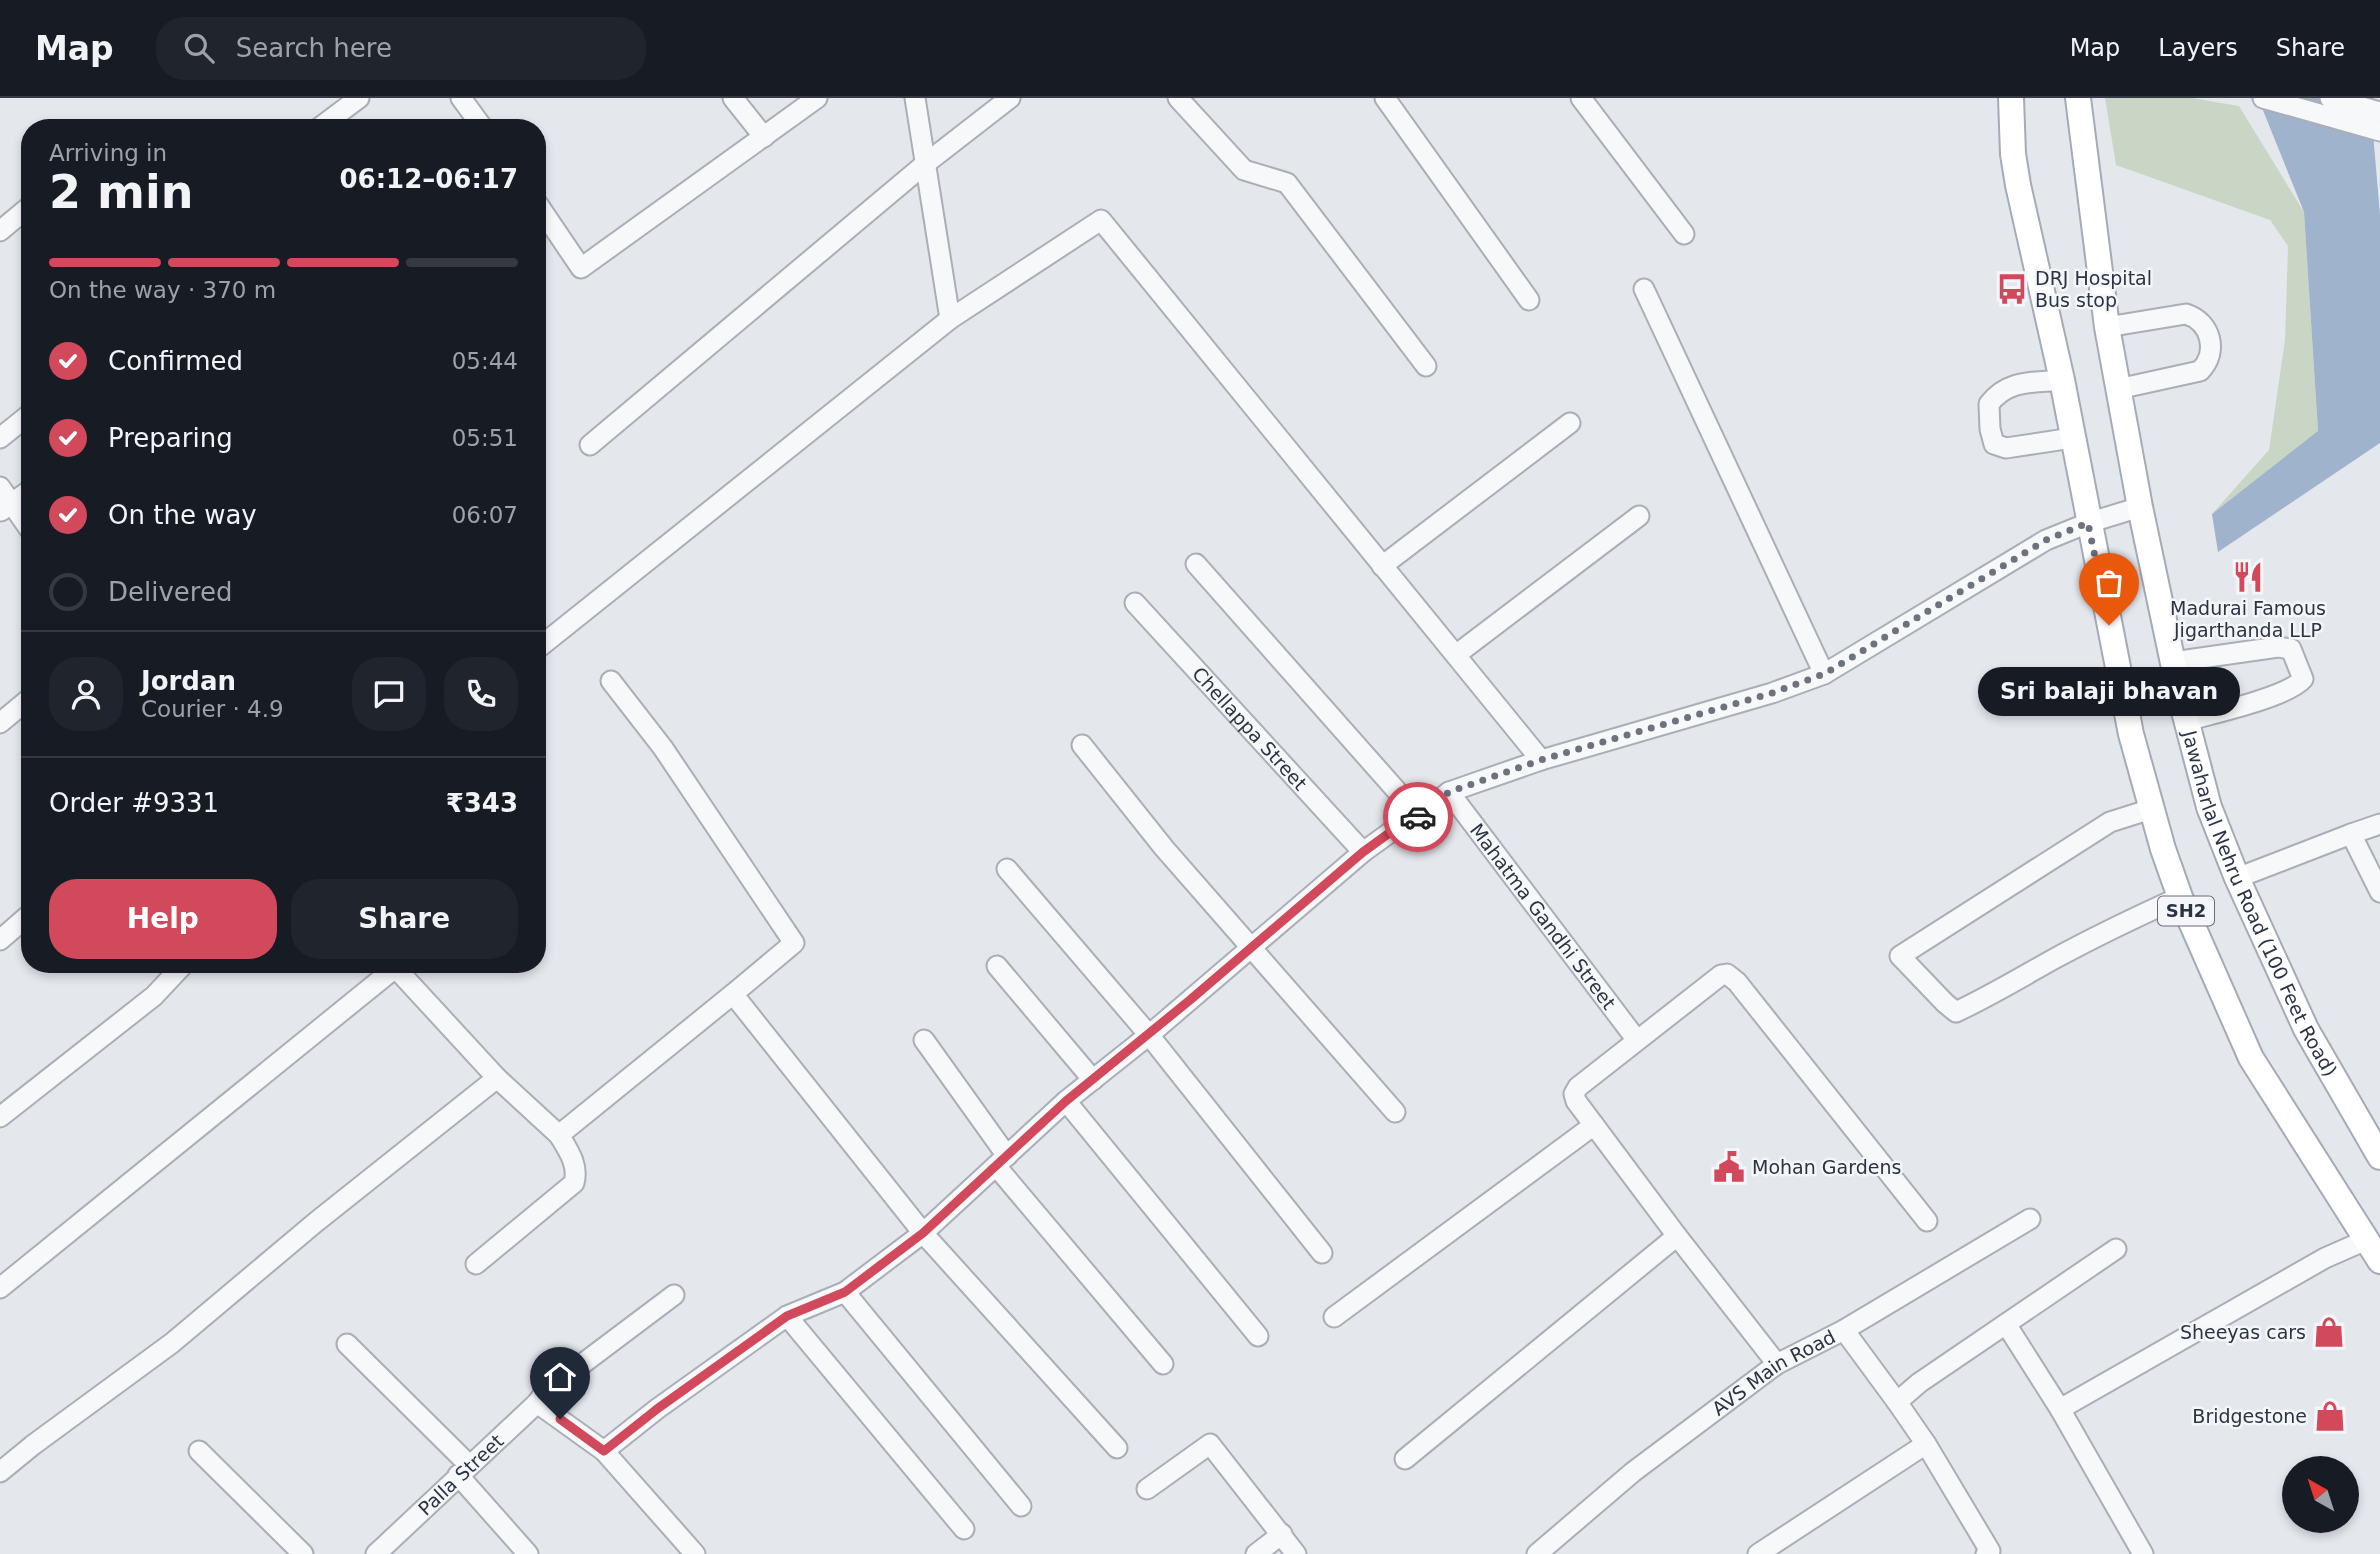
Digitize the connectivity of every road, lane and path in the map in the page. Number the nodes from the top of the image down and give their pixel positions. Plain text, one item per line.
1 (461, 98) edge
2 (733, 98) edge
3 (817, 98) edge
4 (915, 98) edge
5 (1010, 98) edge
6 (1178, 98) edge
7 (1385, 98) edge
8 (1581, 98) edge
9 (2011, 98) edge
10 (2078, 98) edge
11 (2330, 98) edge
12 (2264, 99) edge
13 (350, 101) edge
14 (329, 119) edge
15 (476, 119) edge
16 (2379, 125) edge
17 (764, 137) junction
18 (925, 164) junction
19 (21, 214) edge
20 (546, 216) edge
21 (0, 231) edge
22 (1684, 233) dead end
23 (1644, 289) dead end
24 (1530, 300) dead end
25 (950, 319) junction
26 (2107, 327) junction
27 (1426, 366) dead end
28 (2062, 380) junction
29 (2118, 389) junction
30 (21, 421) edge
31 (1570, 423) dead end
32 (0, 438) edge
33 (2072, 438) junction
34 (590, 445) dead end
35 (21, 494) edge
36 (3, 501) edge
37 (2140, 507) junction
38 (1639, 516) dead end
39 (21, 520) edge
40 (2088, 523) junction
41 (1196, 564) dead end
42 (1381, 566) junction
43 (1135, 603) dead end
44 (546, 642) edge
45 (1457, 654) junction
46 (2173, 662) junction
47 (1824, 674) junction
48 (611, 681) dead end
49 (21, 706) edge
50 (2186, 721) junction
51 (0, 723) edge
52 (1082, 745) dead end
53 (1541, 760) junction
54 (1449, 792) junction
55 (2151, 809) junction
56 (1419, 816) junction
57 (2380, 824) edge
58 (2351, 834) junction
59 (1363, 852) junction
60 (1007, 869) dead end
61 (2237, 878) junction
62 (2380, 892) edge
63 (2180, 897) junction
64 (21, 922) edge
65 (0, 940) edge
66 (1252, 948) junction
67 (997, 966) dead end
68 (176, 973) edge
69 (385, 973) edge
70 (400, 973) edge
71 (733, 995) junction
72 (1149, 1035) junction
73 (1636, 1039) junction
74 (924, 1040) dead end
75 (497, 1078) junction
76 (1093, 1080) junction
77 (1066, 1101) junction
78 (1395, 1112) dead end
79 (0, 1117) edge
80 (1594, 1125) junction
81 (559, 1135) junction
82 (2380, 1157) edge
83 (1001, 1161) junction
84 (2030, 1219) dead end
85 (1927, 1221) dead end
86 (923, 1233) junction
87 (1677, 1236) junction
88 (2366, 1240) junction
89 (2116, 1249) dead end
90 (1322, 1253) dead end
91 (2380, 1261) edge
92 (476, 1264) dead end
93 (0, 1288) edge
94 (845, 1292) junction
95 (674, 1295) dead end
96 (787, 1316) junction
97 (1334, 1317) dead end
98 (2006, 1324) junction
99 (1844, 1330) junction
100 (1258, 1336) dead end
101 (347, 1345) dead end
102 (1163, 1364) dead end
103 (1777, 1364) junction
104 (537, 1402) junction
105 (1897, 1402) junction
106 (2060, 1409) junction
107 (1926, 1444) junction
108 (1117, 1448) dead end
109 (199, 1451) dead end
110 (604, 1451) junction
111 (1405, 1459) dead end
112 (463, 1470) junction
113 (0, 1472) edge
114 (1147, 1489) dead end
115 (1021, 1506) dead end
116 (964, 1529) dead end
117 (1282, 1534) junction
118 (1540, 1553) edge
119 (303, 1554) edge
120 (376, 1554) edge
121 (528, 1554) edge
122 (695, 1554) edge
123 (1256, 1554) edge
124 (1297, 1554) edge
125 (1758, 1554) edge
126 (1986, 1554) edge
127 (2143, 1554) edge

1 - 15 street
2 - 17 street
3 - 17 street
4 - 18 street
5 - 18 street
6 - 27 street
7 - 24 street
8 - 22 street
9 - 28 main road, SH2
10 - 26 main road, Jawaharlal Nehru Road (100 Feet Road) / SH2
11 - 16 street
12 - 16 street
13 - 14 street
17 - 20 street
18 - 25 street
18 - 34 street
19 - 21 street
23 - 47 street
25 - 42 street
25 - 44 street
26 - 29 main road, Jawaharlal Nehru Road (100 Feet Road) / SH2
26 - 29 street
28 - 33 main road, SH2
28 - 33 street
29 - 37 main road, Jawaharlal Nehru Road (100 Feet Road) / SH2
30 - 32 street
31 - 42 street
33 - 40 main road, SH2
35 - 36 street
36 - 39 street
37 - 40 street
37 - 46 main road, Jawaharlal Nehru Road (100 Feet Road) / SH2
38 - 45 street
40 - 47 street
40 - 55 main road, SH2
41 - 56 street
42 - 45 street
43 - 59 street, Chellappa Street
45 - 53 street
46 - 50 main road, Jawaharlal Nehru Road (100 Feet Road) / SH2
46 - 50 street
47 - 53 street
48 - 71 street
49 - 51 street
50 - 61 main road, Jawaharlal Nehru Road (100 Feet Road) / SH2
52 - 66 street
53 - 54 street
54 - 56 street
54 - 73 street, Mahatma Gandhi Street
55 - 63 main road, SH2
55 - 63 street
56 - 59 street
57 - 58 street
58 - 61 street
58 - 62 street
59 - 66 street
60 - 72 street
61 - 82 main road, Jawaharlal Nehru Road (100 Feet Road) / SH2
63 - 88 main road, SH2
64 - 65 street
66 - 72 street
66 - 78 street
67 - 76 street
68 - 79 street
69 - 93 street
70 - 75 street
71 - 81 street
71 - 86 street
72 - 76 street
72 - 90 street
73 - 80 street
73 - 85 street
74 - 83 street
75 - 81 street
75 - 113 street
76 - 77 street
77 - 83 street
77 - 100 street
80 - 87 street
80 - 97 street
81 - 92 street
83 - 86 street
83 - 102 street
84 - 99 street, AVS Main Road
86 - 94 street
86 - 108 street
87 - 103 street
87 - 111 street
88 - 91 main road, SH2
88 - 106 street
89 - 98 street
94 - 96 street
94 - 115 street
95 - 104 street, Palla Street
96 - 110 street
96 - 116 street
98 - 105 street
98 - 106 street
99 - 103 street, AVS Main Road
99 - 105 street
101 - 112 street
103 - 118 street, AVS Main Road
104 - 110 street
104 - 112 street, Palla Street
105 - 107 street
106 - 127 street
107 - 125 street
107 - 126 street
109 - 119 street
110 - 122 street
112 - 120 street, Palla Street
112 - 121 street
114 - 117 street
117 - 123 street
117 - 124 street

